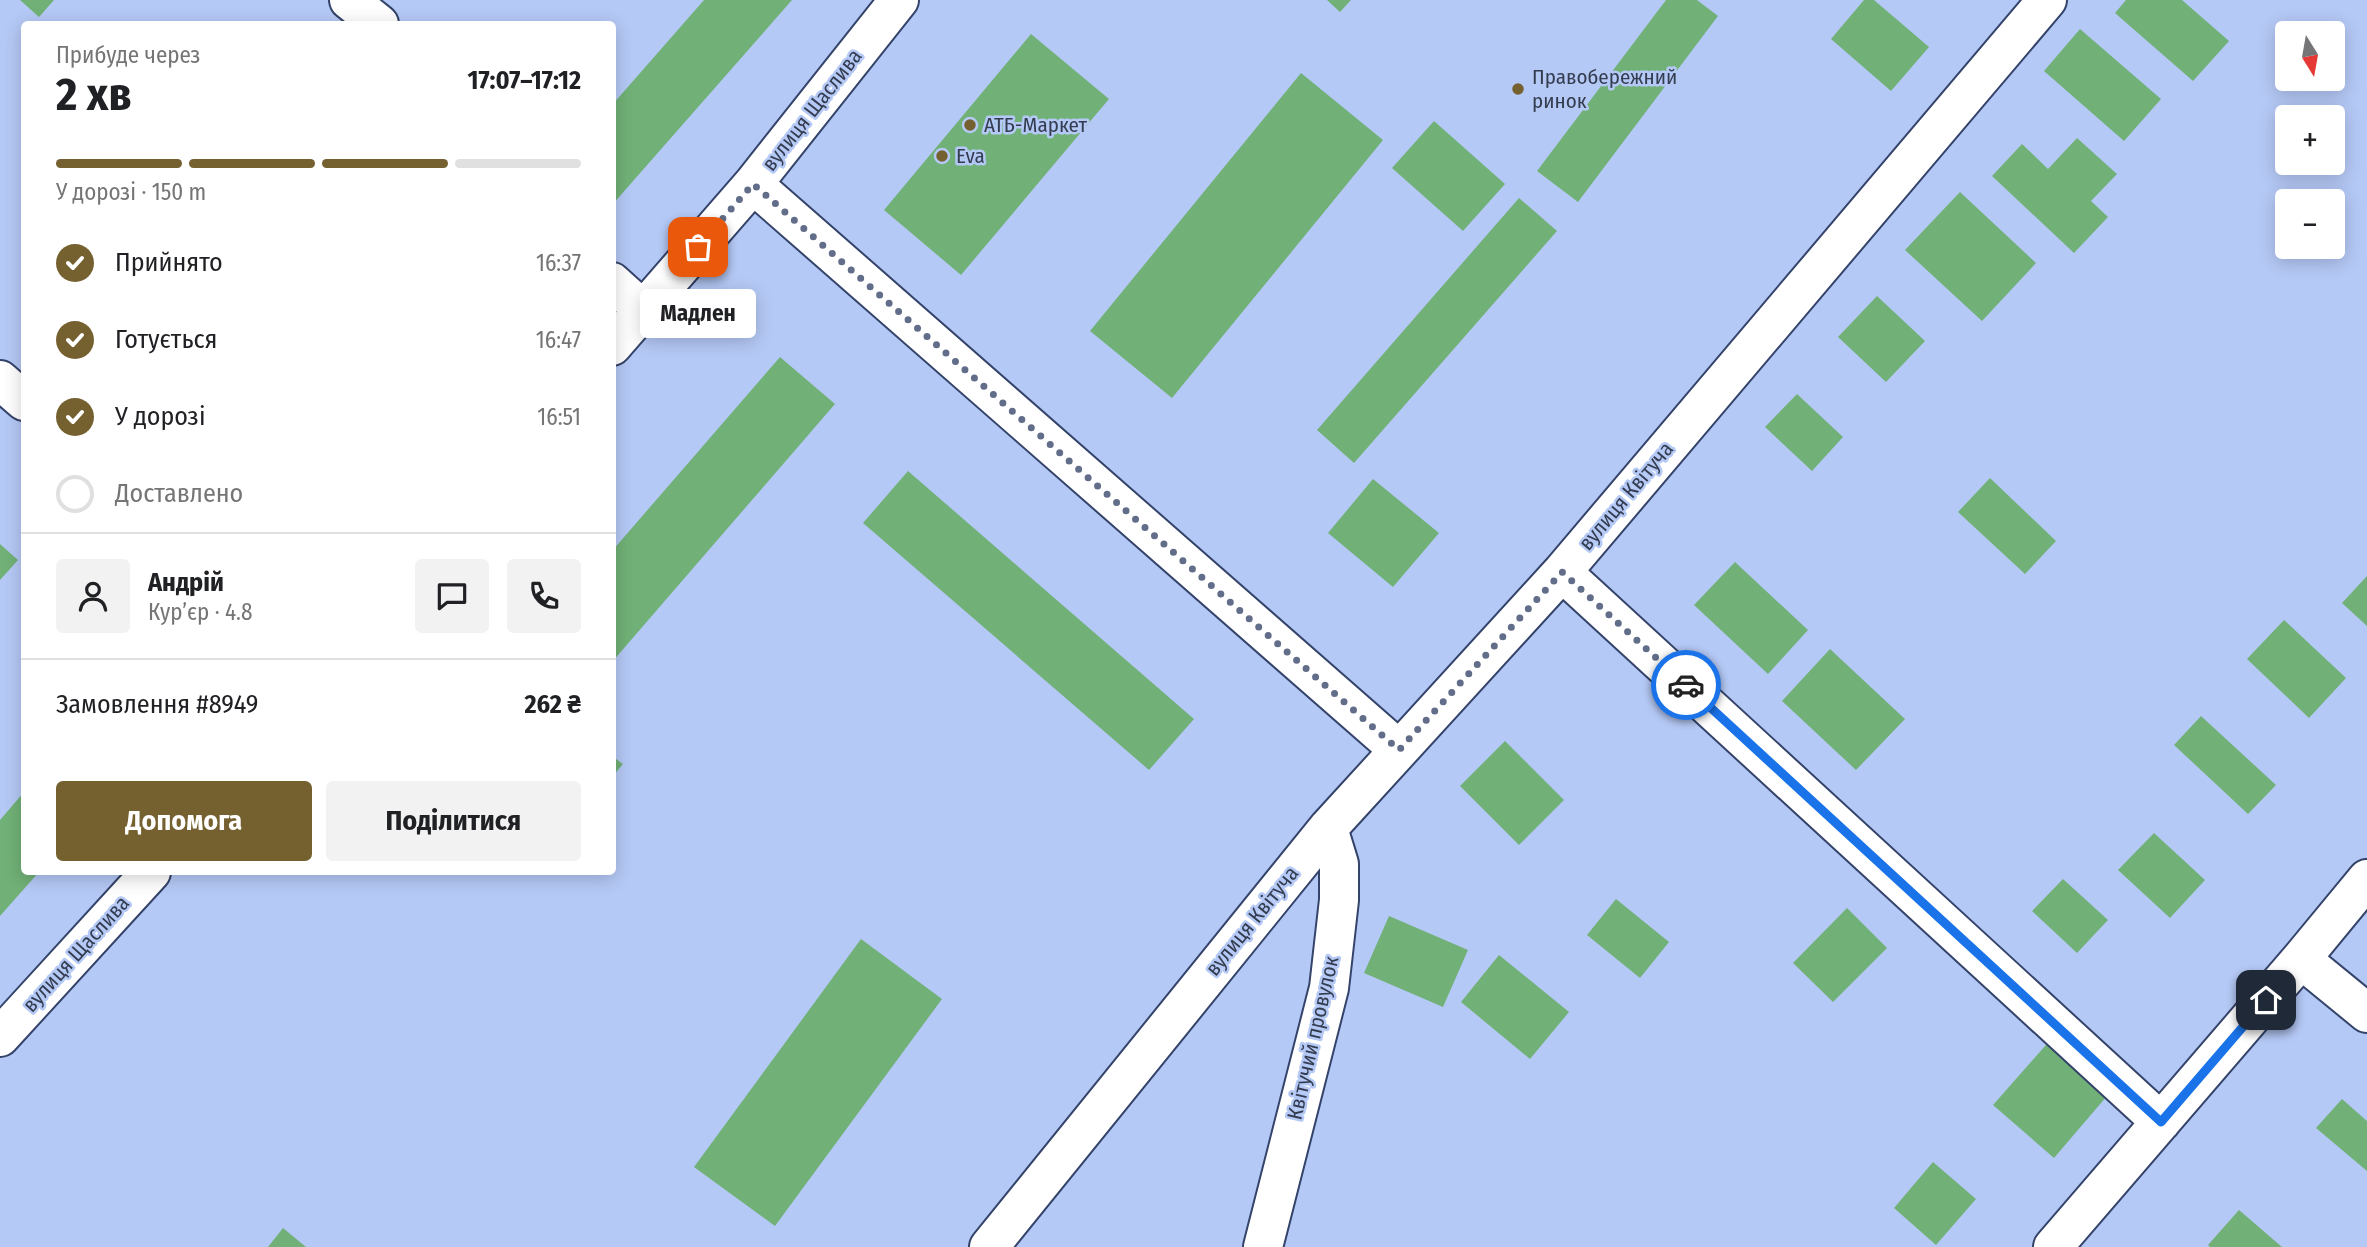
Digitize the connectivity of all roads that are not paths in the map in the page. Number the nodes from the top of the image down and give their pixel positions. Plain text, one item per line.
1 (348, 0) edge
2 (899, 0) edge
3 (2047, 0) edge
4 (375, 21) edge
5 (753, 184) junction
6 (616, 286) edge
7 (643, 310) junction
8 (616, 341) edge
9 (0, 380) edge
10 (21, 398) edge
11 (1562, 572) junction
12 (1399, 750) junction
13 (1328, 828) junction
14 (148, 875) edge
15 (2367, 879) edge
16 (2301, 959) junction
17 (2367, 1013) edge
18 (0, 1037) edge
19 (2161, 1122) junction
20 (989, 1247) edge
21 (1263, 1247) edge
22 (2053, 1247) edge

1 - 4 street
2 - 5 street, вулиця Щаслива
3 - 11 street, вулиця Квітуча
5 - 7 street, вулиця Щаслива
5 - 12 street
6 - 7 street
7 - 8 street, вулиця Щаслива
9 - 10 street
11 - 12 street, вулиця Квітуча
11 - 19 street
12 - 13 street, вулиця Квітуча
13 - 20 street, вулиця Квітуча
13 - 21 street, Квітучий провулок
14 - 18 street, вулиця Щаслива
15 - 16 street
16 - 17 street
16 - 19 street
19 - 22 street

